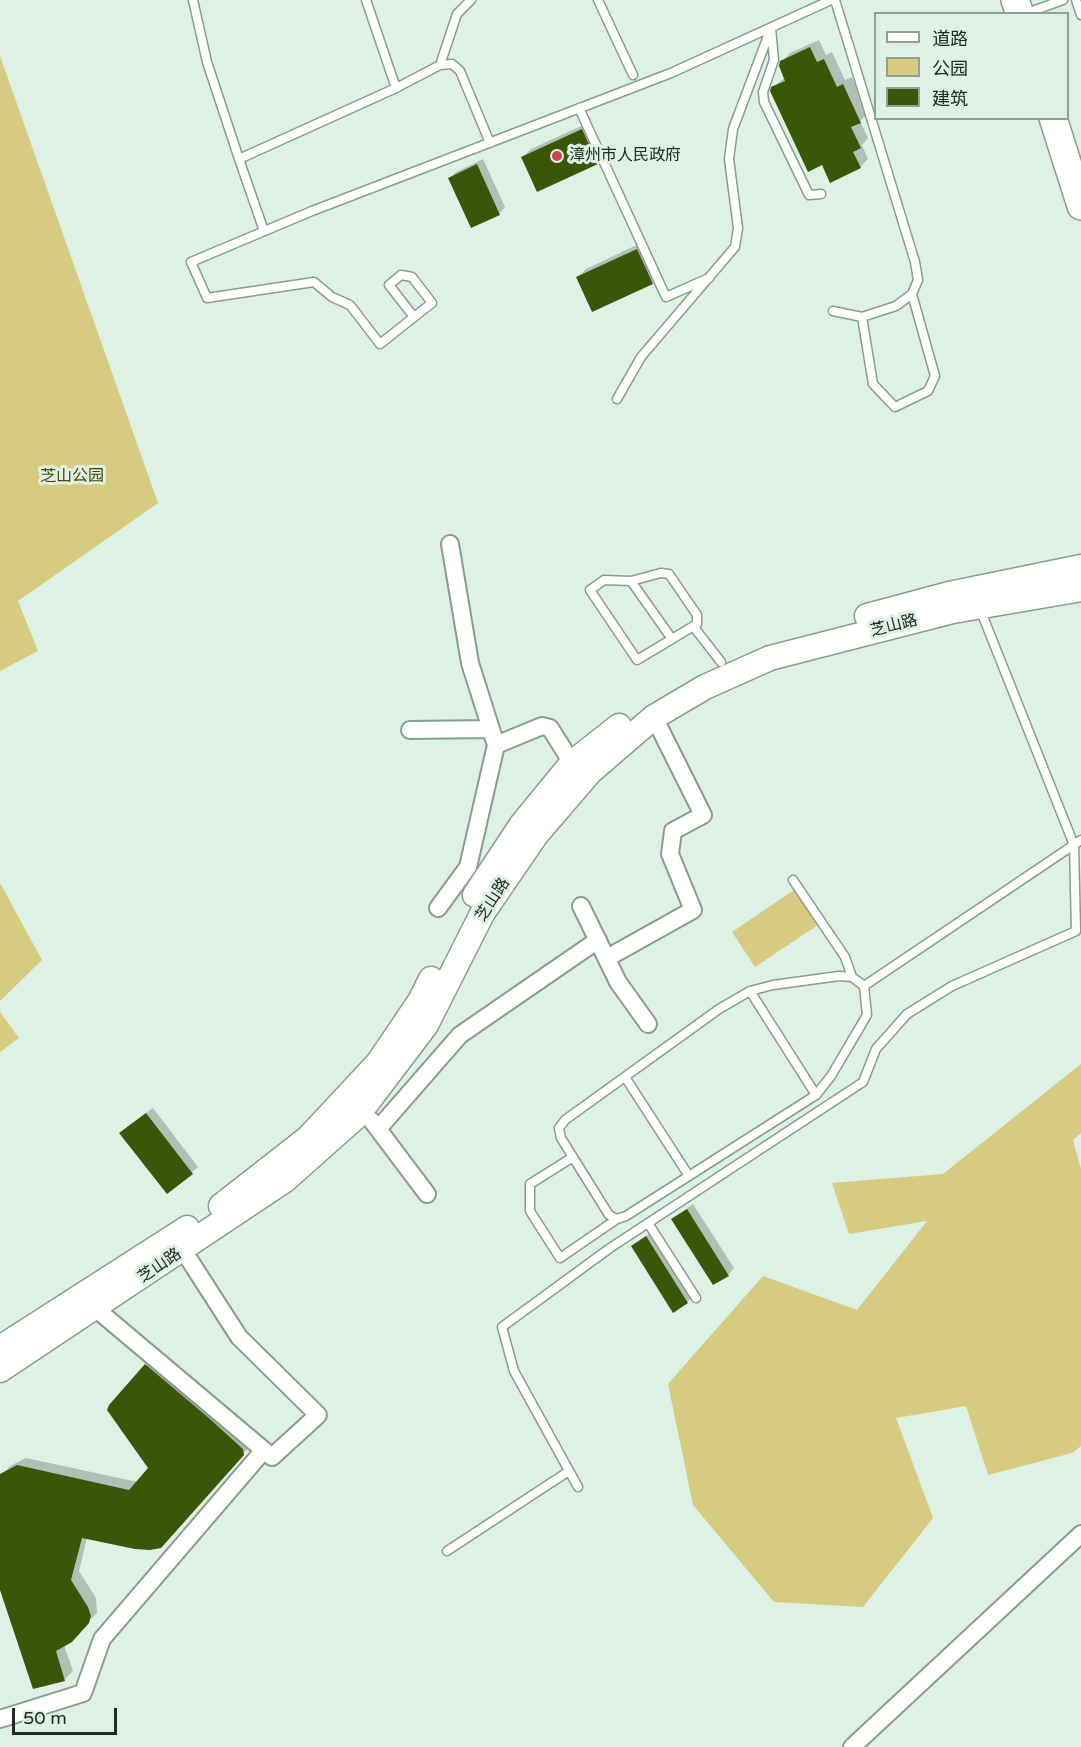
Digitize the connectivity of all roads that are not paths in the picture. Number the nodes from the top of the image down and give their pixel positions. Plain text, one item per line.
1 (193, 0) edge
2 (366, 0) edge
3 (471, 0) edge
4 (598, 0) edge
5 (833, 0) edge
6 (1063, 0) edge
7 (1076, 0) edge
8 (1028, 7) edge
9 (1081, 15) edge
10 (771, 28) junction
11 (440, 65) junction
12 (633, 75) dead end
13 (396, 88) junction
14 (579, 108) junction
15 (1069, 118) edge
16 (1054, 120) edge
17 (490, 143) junction
18 (239, 159) junction
19 (1081, 159) edge
20 (821, 194) dead end
21 (1081, 206) edge
22 (264, 231) junction
23 (712, 277) junction
24 (912, 294) junction
25 (833, 311) dead end
26 (414, 317) junction
27 (862, 317) junction
28 (617, 399) dead end
29 (450, 544) dead end
30 (1081, 567) edge
31 (631, 581) junction
32 (1081, 589) edge
33 (979, 606) junction
34 (693, 626) junction
35 (672, 639) junction
36 (721, 662) junction
37 (654, 717) junction
38 (410, 730) dead end
39 (494, 737) junction
40 (572, 763) junction
41 (1077, 843) edge
42 (794, 880) dead end
43 (581, 906) dead end
44 (438, 908) dead end
45 (598, 940) junction
46 (607, 958) junction
47 (852, 977) junction
48 (864, 986) junction
49 (750, 991) junction
50 (648, 1024) dead end
51 (625, 1077) junction
52 (816, 1095) junction
53 (363, 1108) junction
54 (378, 1129) junction
55 (573, 1157) junction
56 (689, 1176) junction
57 (428, 1194) dead end
58 (617, 1219) junction
59 (648, 1223) junction
60 (183, 1250) junction
61 (696, 1298) dead end
62 (95, 1308) junction
63 (0, 1348) edge
64 (0, 1370) edge
65 (264, 1450) junction
66 (569, 1471) junction
67 (578, 1487) dead end
68 (1081, 1534) edge
69 (447, 1551) dead end
70 (0, 1719) edge
71 (867, 1734) junction
72 (852, 1747) edge
73 (877, 1747) edge

1 - 18 lane
2 - 13 lane
3 - 11 lane
4 - 12 lane
5 - 10 lane
5 - 24 lane
6 - 8 lane
7 - 9 lane
10 - 14 lane
10 - 20 lane
10 - 23 lane
11 - 13 lane
11 - 17 lane
13 - 18 lane
14 - 17 lane
14 - 23 lane
15 - 19 main road
16 - 21 main road
17 - 22 lane
18 - 22 lane
22 - 26 lane
23 - 28 lane
24 - 27 lane
24 - 27 lane
25 - 27 lane
26 - 26 lane
29 - 39 street
30 - 36 main road
31 - 34 lane
31 - 35 lane
31 - 35 lane
32 - 33 main road, 芝山路
33 - 37 main road, 芝山路
33 - 41 lane
34 - 35 lane
34 - 36 lane
36 - 40 main road
37 - 46 street
37 - 53 main road, 芝山路
38 - 39 street
39 - 40 street
39 - 44 street
40 - 63 main road
41 - 48 lane
41 - 59 lane
42 - 47 lane
43 - 45 street
45 - 46 street
45 - 54 street
46 - 50 street
47 - 48 lane
47 - 49 lane
48 - 52 lane
49 - 51 lane
49 - 52 lane
51 - 55 lane
51 - 56 lane
52 - 56 lane
53 - 54 street
53 - 60 main road, 芝山路
54 - 57 street
55 - 58 lane
55 - 58 lane
56 - 58 lane
59 - 61 lane
59 - 66 lane
60 - 62 main road, 芝山路
60 - 65 street
62 - 64 main road, 芝山路
62 - 65 street
65 - 70 street
66 - 67 lane
66 - 69 lane
68 - 71 street
71 - 72 street
71 - 73 street

